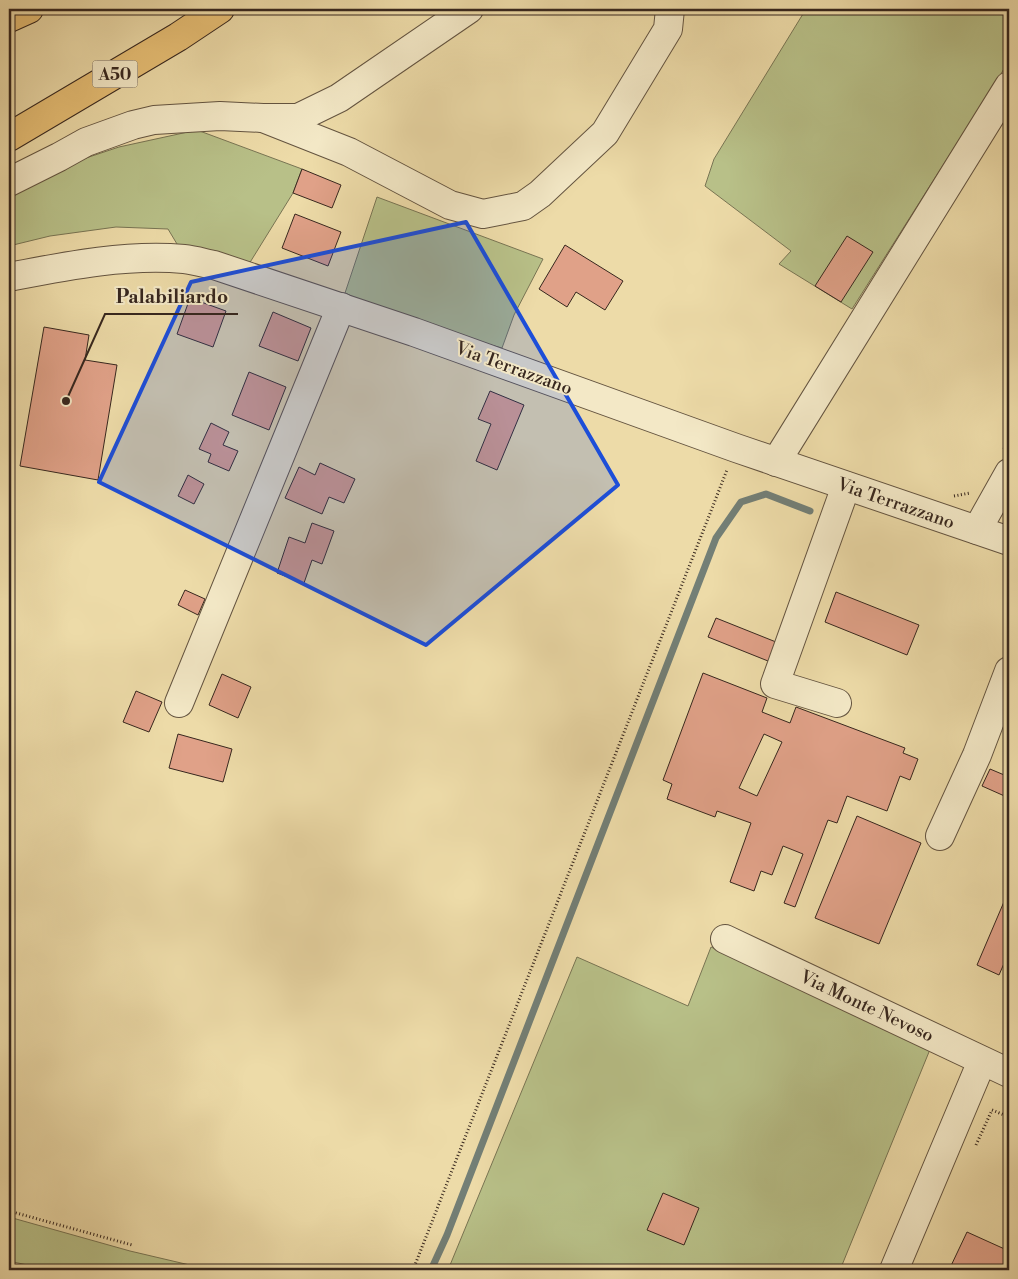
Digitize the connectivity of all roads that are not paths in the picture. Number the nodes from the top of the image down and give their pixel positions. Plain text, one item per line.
1 (29, 9) edge
2 (220, 9) edge
3 (469, 9) edge
4 (670, 9) edge
5 (9, 18) edge
6 (1009, 86) edge
7 (262, 118) junction
8 (9, 137) edge
9 (9, 182) edge
10 (9, 277) edge
11 (341, 307) junction
12 (776, 462) junction
13 (1005, 463) edge
14 (846, 486) junction
15 (977, 530) junction
16 (1009, 541) edge
17 (1009, 671) edge
18 (179, 703) dead end
19 (837, 703) dead end
20 (940, 836) dead end
21 (725, 939) dead end
22 (982, 1061) junction
23 (1009, 1073) edge
24 (894, 1270) edge

1 - 5 highway
2 - 8 highway, A50
3 - 7 street
4 - 7 street
6 - 12 street
7 - 9 street
10 - 11 street, Via Terrazzano
11 - 12 street, Via Terrazzano
11 - 18 street
12 - 14 street, Via Terrazzano
13 - 15 street
14 - 15 street, Via Terrazzano
14 - 19 street
15 - 16 street, Via Terrazzano
17 - 20 street
21 - 22 street, Via Monte Nevoso
22 - 23 street, Via Monte Nevoso
22 - 24 street

